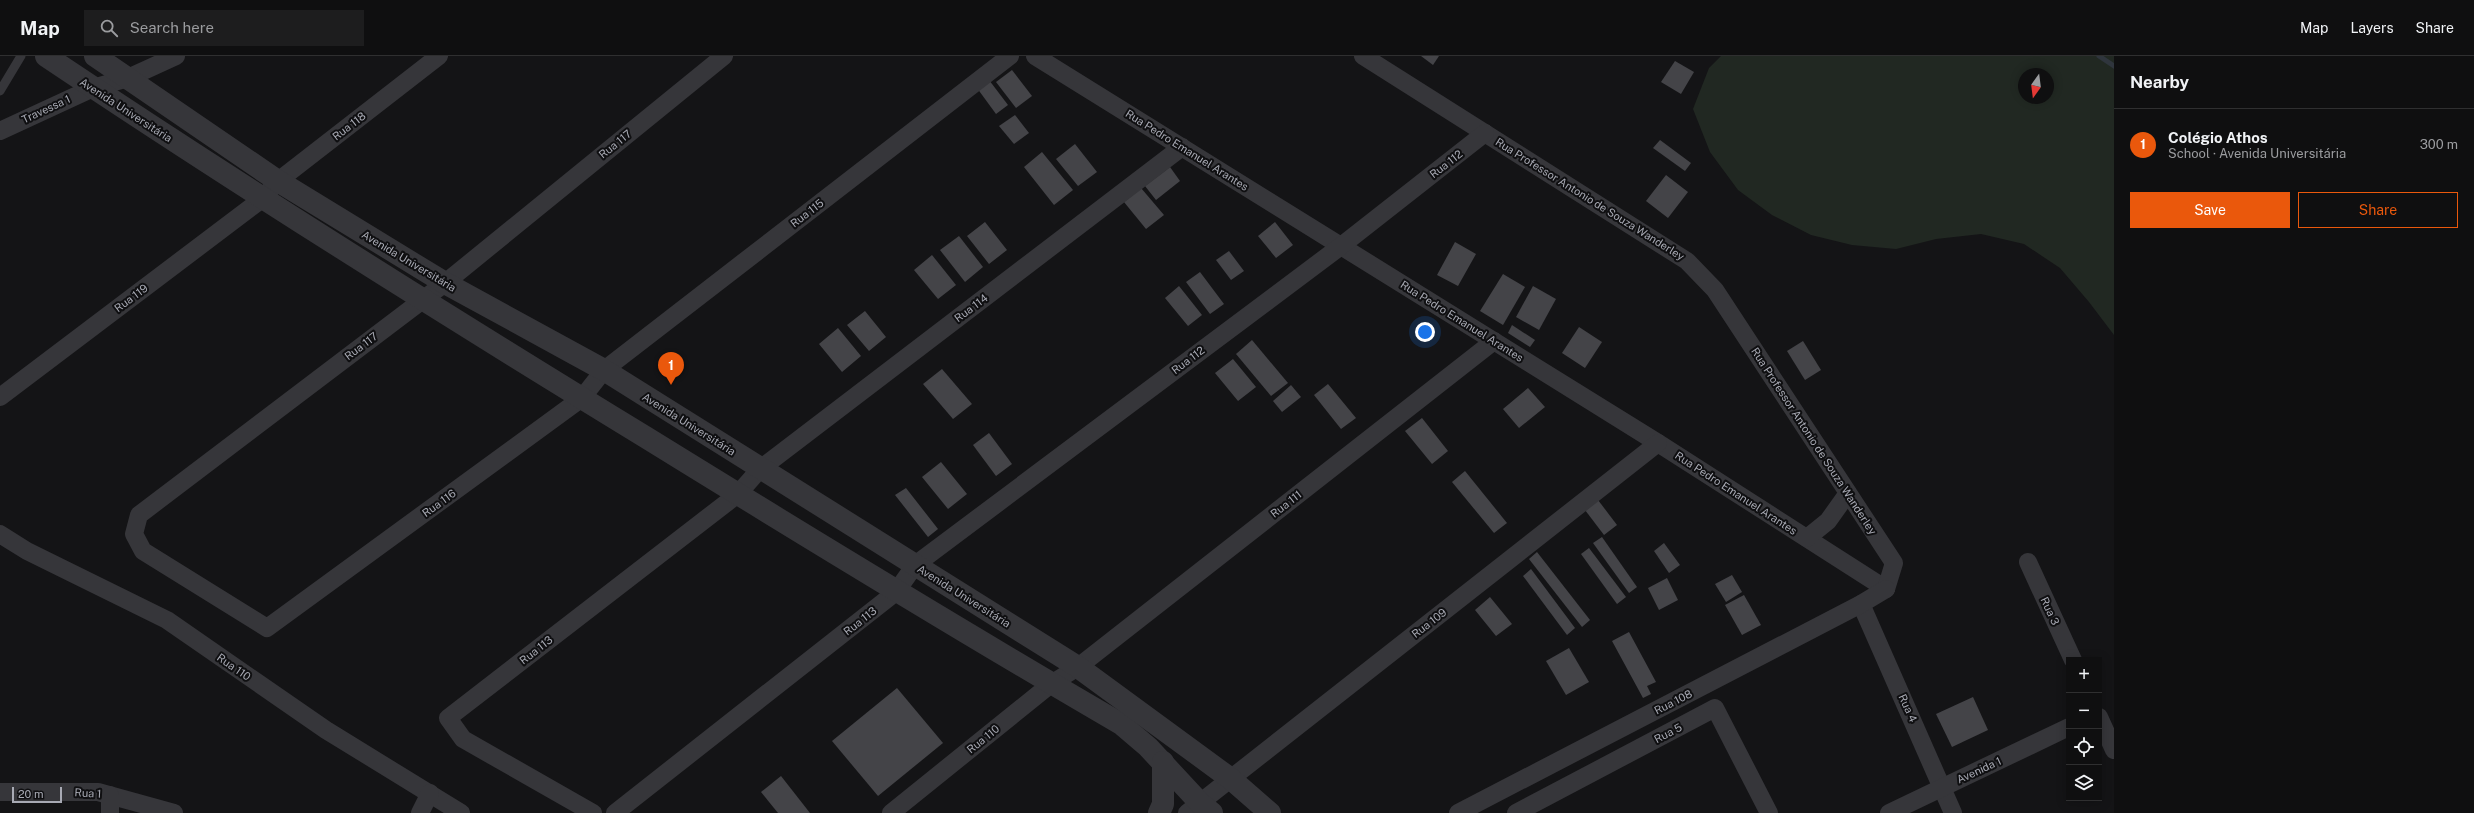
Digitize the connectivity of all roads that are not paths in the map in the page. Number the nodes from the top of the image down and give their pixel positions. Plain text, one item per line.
1 (21, 56) edge
2 (46, 56) edge
3 (94, 56) edge
4 (176, 56) edge
5 (439, 56) edge
6 (724, 56) edge
7 (1010, 56) edge
8 (1036, 56) edge
9 (1363, 56) edge
10 (128, 78) junction
11 (93, 88) junction
12 (0, 91) edge
13 (0, 131) edge
14 (1485, 133) junction
15 (1182, 147) junction
16 (278, 181) junction
17 (262, 199) junction
18 (1341, 246) junction
19 (445, 283) junction
20 (422, 300) junction
21 (1494, 341) junction
22 (604, 370) junction
23 (0, 397) edge
24 (582, 398) junction
25 (1658, 443) junction
26 (760, 469) junction
27 (1848, 493) junction
28 (738, 494) junction
29 (0, 534) edge
30 (1807, 538) junction
31 (2028, 562) dead end
32 (915, 565) junction
33 (1886, 589) junction
34 (896, 592) junction
35 (1862, 604) junction
36 (267, 628) joint
37 (2072, 657) edge
38 (1078, 667) junction
39 (1051, 684) junction
40 (2102, 724) edge
41 (2066, 728) edge
42 (2114, 750) edge
43 (1163, 762) junction
44 (1231, 779) junction
45 (1942, 787) junction
46 (0, 792) edge
47 (430, 793) junction
48 (110, 795) junction
49 (1200, 810) edge
50 (110, 813) edge
51 (174, 813) edge
52 (420, 813) edge
53 (461, 813) edge
54 (593, 813) edge
55 (615, 813) edge
56 (891, 813) edge
57 (1159, 813) edge
58 (1270, 813) edge
59 (1458, 813) edge
60 (1516, 813) edge
61 (1770, 813) edge
62 (1889, 813) edge
63 (1953, 813) edge

1 - 12 lane
2 - 11 street, Avenida Universitária
3 - 10 street, Avenida Universitária
4 - 10 street, Travessa 1
5 - 16 street, Rua 118
6 - 19 street, Rua 117
7 - 22 street, Rua 115
8 - 15 street, Rua Pedro Emanuel Arantes
9 - 14 street, Rua Professor Antonio de Souza Wanderley
10 - 11 street, Travessa 1
10 - 16 street, Avenida Universitária
11 - 13 street, Travessa 1
11 - 17 street, Avenida Universitária
14 - 18 street, Rua 112
14 - 27 street, Rua Professor Antonio de Souza Wanderley
15 - 18 street, Rua Pedro Emanuel Arantes
15 - 26 street, Rua 114
16 - 17 street, Rua 118
16 - 19 street, Avenida Universitária
17 - 20 street, Avenida Universitária
17 - 23 street, Rua 119
18 - 21 street, Rua Pedro Emanuel Arantes
18 - 32 street, Rua 112
19 - 20 street, Rua 117
19 - 22 street, Avenida Universitária
20 - 24 street, Avenida Universitária
20 - 36 street, Rua 117
21 - 25 street, Rua Pedro Emanuel Arantes
21 - 38 street, Rua 111
22 - 24 street, Rua 116
22 - 26 street, Avenida Universitária
24 - 28 street, Avenida Universitária
24 - 36 street, Rua 116
25 - 30 street, Rua Pedro Emanuel Arantes
25 - 44 street, Rua 109
26 - 28 street, Rua 113
26 - 32 street, Avenida Universitária
27 - 30 street
27 - 33 street, Rua Professor Antonio de Souza Wanderley
28 - 34 street, Avenida Universitária
28 - 54 street, Rua 113
29 - 47 street, Rua 110
30 - 33 street, Rua Pedro Emanuel Arantes
31 - 37 street, Rua 3
32 - 34 street, Rua 112
32 - 38 street, Avenida Universitária
33 - 35 street, Rua 108
34 - 39 street, Avenida Universitária
34 - 55 street, Rua 113
35 - 45 street, Rua 4
35 - 59 street, Rua 108
38 - 39 street, Rua 110
38 - 44 street, Avenida Universitária
39 - 43 street, Avenida Universitária
39 - 56 street, Rua 110
40 - 42 street
41 - 45 street, Avenida 1
43 - 49 street, Avenida Universitária
43 - 57 street
44 - 49 street, Rua 109
44 - 58 street, Avenida Universitária
45 - 62 street, Avenida 1
45 - 63 street, Rua 4
46 - 48 street, Rua 1
47 - 52 street
47 - 53 street, Rua 110
48 - 50 street
48 - 51 street, Rua 1
60 - 61 street, Rua 5

